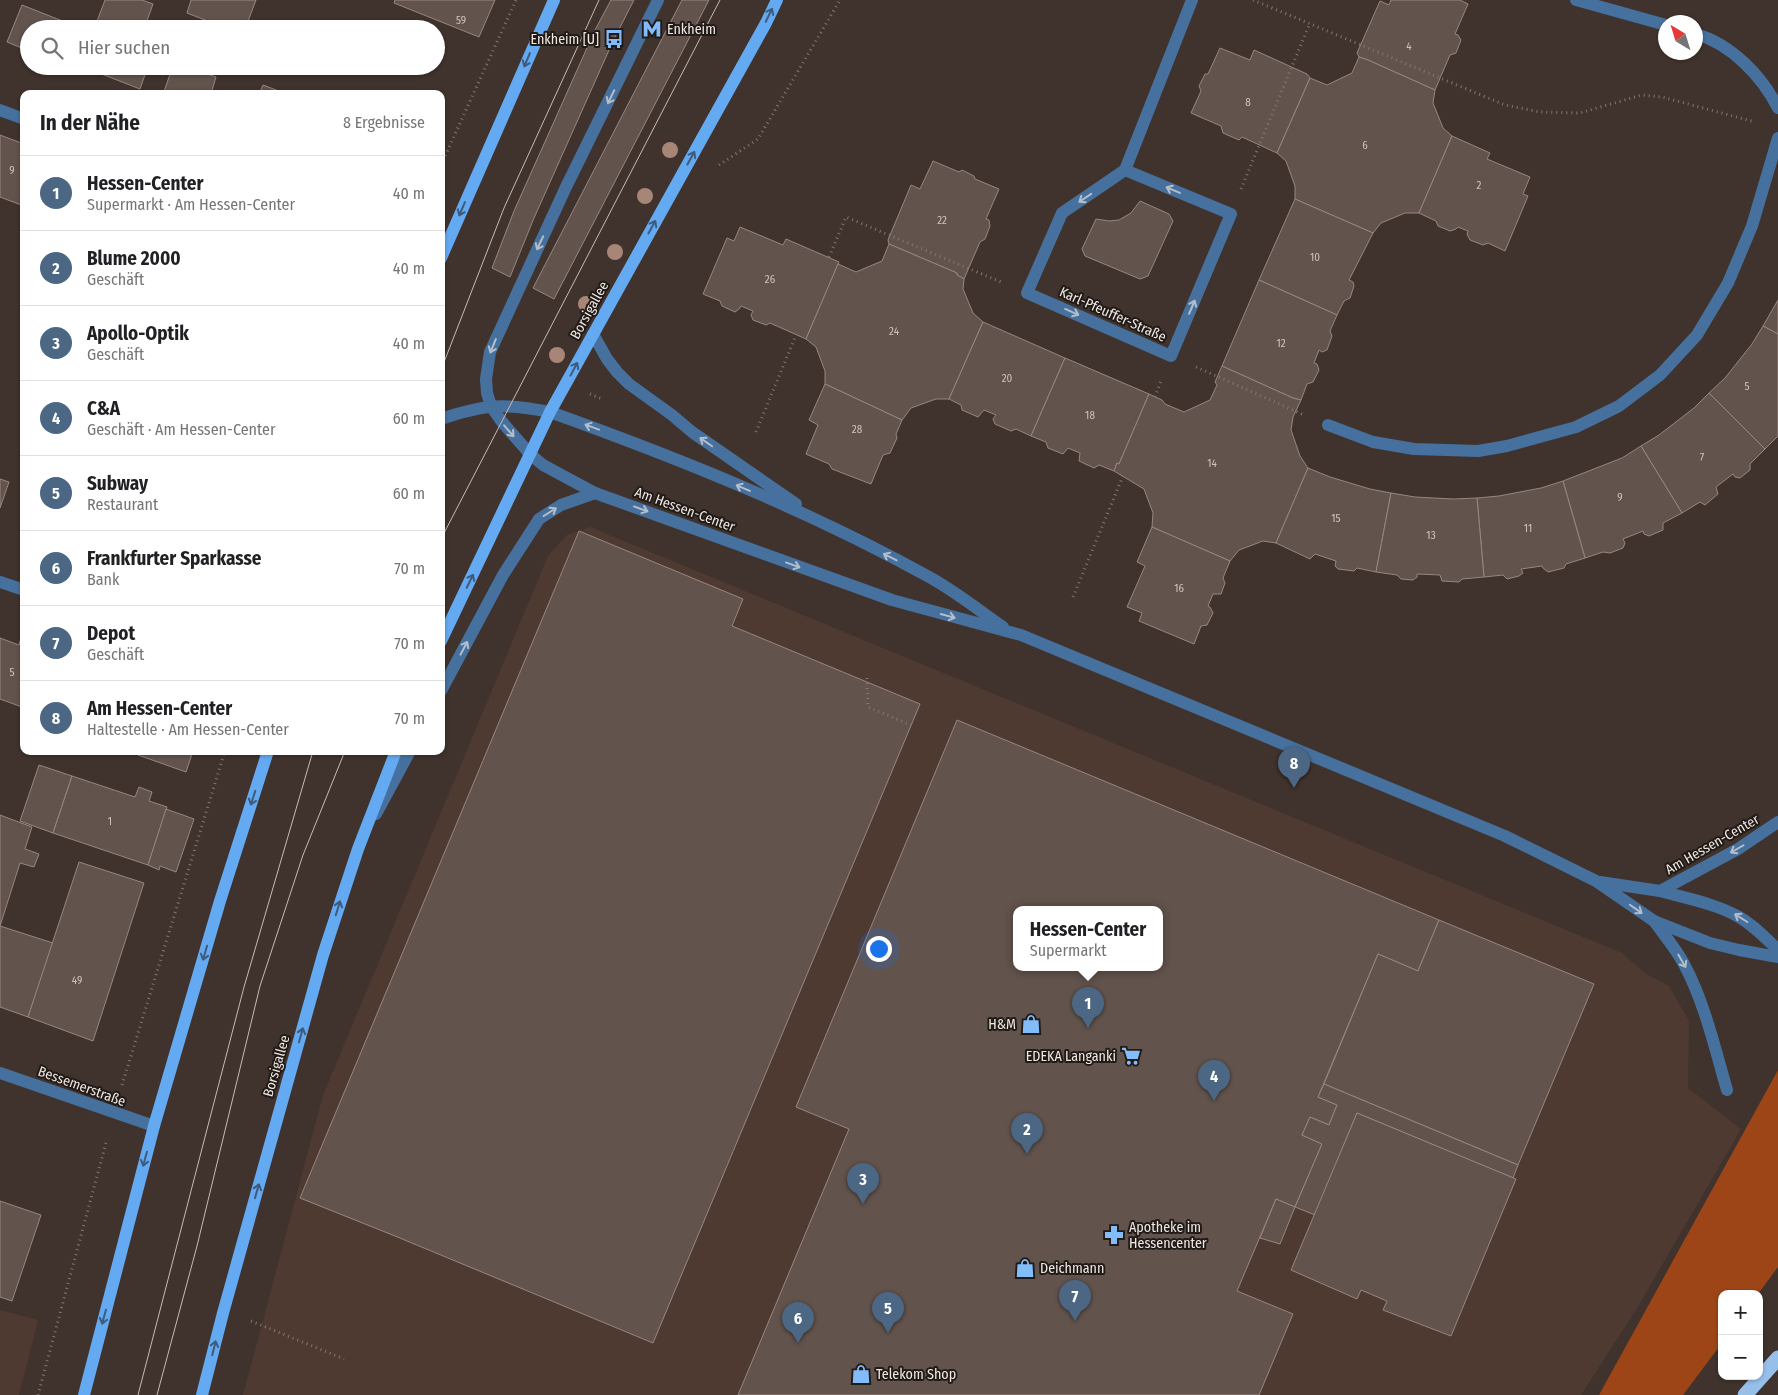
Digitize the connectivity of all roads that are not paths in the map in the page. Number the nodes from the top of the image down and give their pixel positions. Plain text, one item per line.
1 (554, 0) edge
2 (658, 0) edge
3 (777, 0) edge
4 (1192, 0) edge
5 (1576, 0) edge
6 (1658, 23) edge
7 (1703, 36) edge
8 (1778, 108) edge
9 (0, 110) edge
10 (20, 118) edge
11 (1778, 138) edge
12 (1125, 170) junction
13 (445, 249) edge
14 (593, 334) junction
15 (491, 406) junction
16 (550, 412) junction
17 (445, 418) edge
18 (1328, 425) road end
19 (530, 454) junction
20 (595, 493) junction
21 (818, 520) junction
22 (0, 582) edge
23 (20, 589) edge
24 (445, 633) edge
25 (1012, 633) junction
26 (445, 684) edge
27 (267, 755) edge
28 (394, 755) edge
29 (408, 755) edge
30 (1778, 822) edge
31 (358, 850) junction
32 (1596, 881) junction
33 (1660, 891) junction
34 (1654, 922) junction
35 (1778, 950) edge
36 (1778, 957) edge
37 (0, 1073) edge
38 (1727, 1090) dead end
39 (154, 1126) junction
40 (1778, 1358) edge
41 (84, 1395) edge
42 (202, 1395) edge
43 (1745, 1395) edge

1 -> 13 main road
2 -> 15 street
14 -> 3 main road, Borsigallee
4 - 12 street
5 - 6 street
7 - 8 street
9 - 10 street
11 - 18 street
12 -> 12 street, Karl-Pfeuffer-Straße
16 -> 14 main road, Borsigallee
21 -> 14 street, Am Hessen-Center
15 - 16 street, Am Hessen-Center
15 - 17 street, Am Hessen-Center
15 -> 19 street, Am Hessen-Center
16 - 19 main road, Borsigallee
21 -> 16 street, Am Hessen-Center
19 - 20 street, Am Hessen-Center
24 -> 19 main road, Borsigallee
20 -> 25 street, Am Hessen-Center
26 -> 20 street
25 -> 21 street, Am Hessen-Center
22 - 23 street
25 - 32 street, Am Hessen-Center
27 -> 39 main road
28 - 31 main road, Borsigallee
29 - 31 street
30 -> 33 street, Am Hessen-Center
42 -> 31 main road, Borsigallee
32 - 33 street, Am Hessen-Center
32 -> 34 street, Am Hessen-Center
35 -> 33 street, Am Hessen-Center
34 - 36 street, Am Hessen-Center
34 -> 38 street
37 - 39 street, Bessemerstraße
39 -> 41 main road
40 - 43 highway

